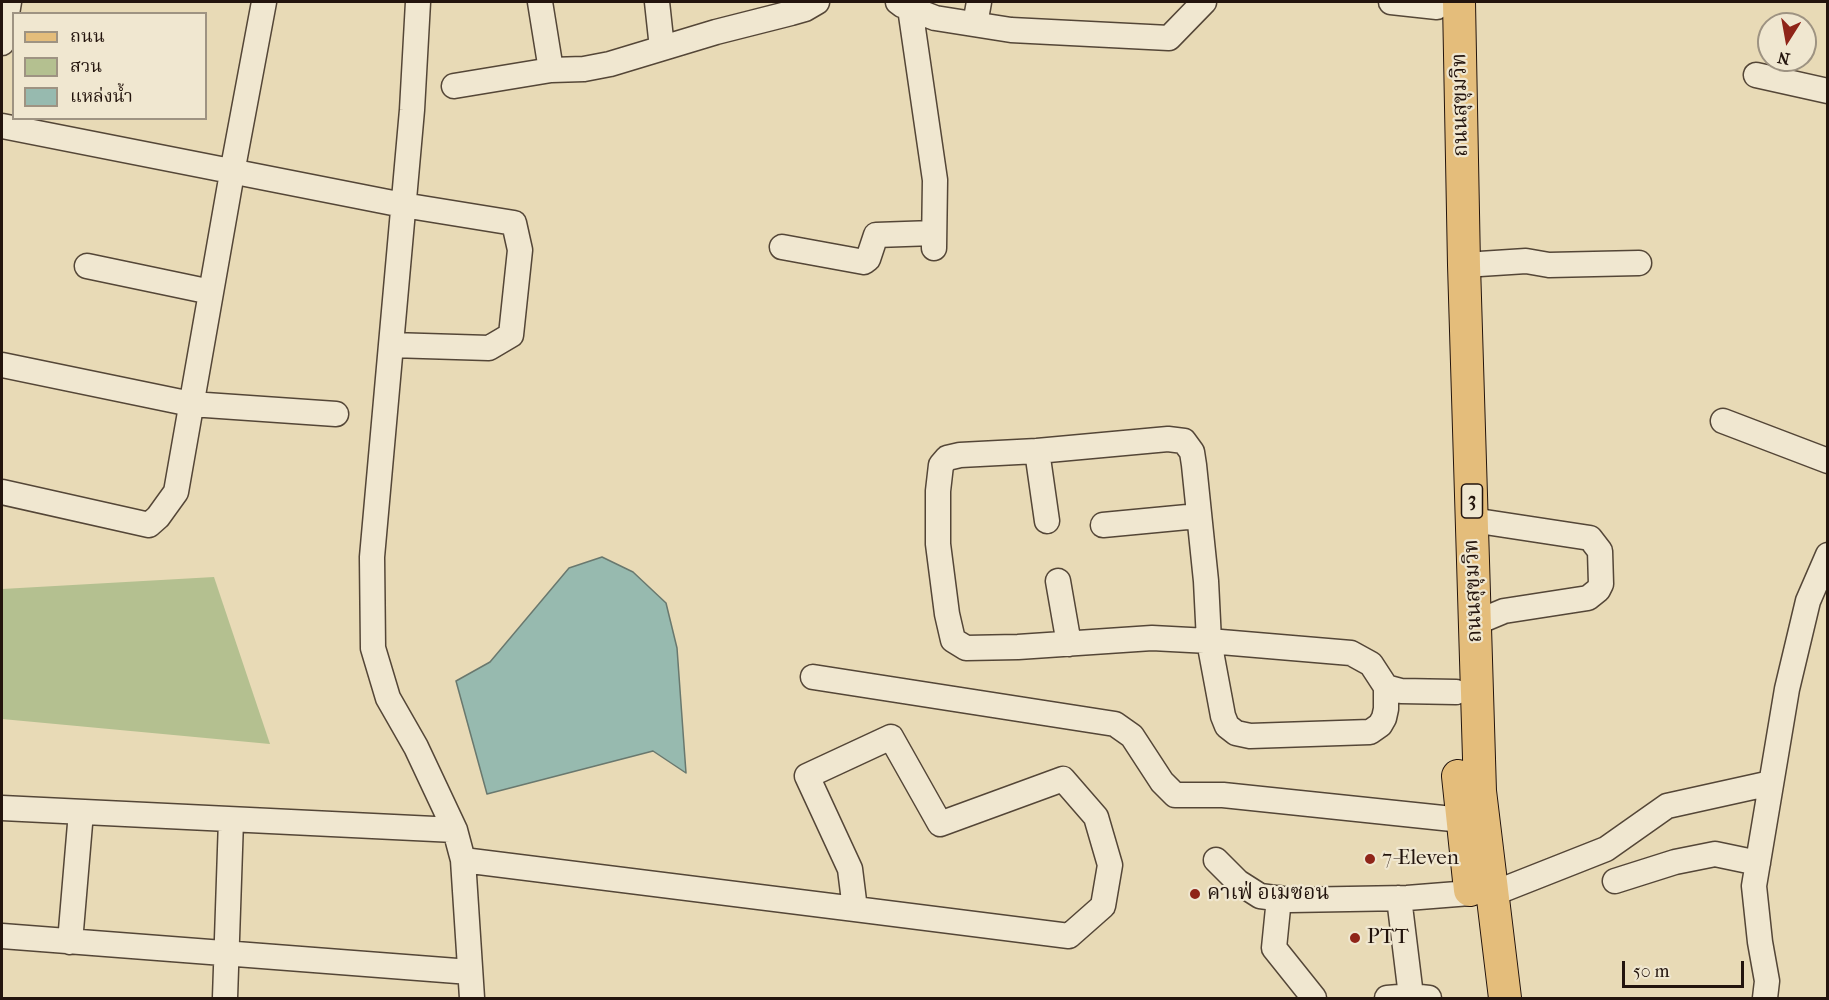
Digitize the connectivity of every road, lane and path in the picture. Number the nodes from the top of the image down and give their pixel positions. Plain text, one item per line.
1 (9, 2) edge
2 (264, 2) edge
3 (418, 2) edge
4 (540, 2) edge
5 (657, 2) edge
6 (817, 2) edge
7 (1204, 2) edge
8 (1391, 2) edge
9 (1444, 3) edge
10 (904, 5) edge
11 (977, 13) edge
12 (2, 43) edge
13 (662, 48) junction
14 (551, 70) junction
15 (1756, 75) dead end
16 (454, 86) dead end
17 (1827, 91) edge
18 (2, 126) edge
19 (232, 173) junction
20 (403, 206) junction
21 (782, 247) dead end
22 (1639, 263) dead end
23 (1464, 265) junction
24 (87, 266) dead end
25 (211, 292) junction
26 (392, 345) junction
27 (2, 365) edge
28 (191, 404) junction
29 (336, 414) dead end
30 (1723, 421) dead end
31 (1037, 451) junction
32 (1827, 461) edge
33 (2, 492) edge
34 (1198, 516) junction
35 (1472, 520) junction
36 (1047, 521) dead end
37 (1103, 525) dead end
38 (1827, 555) edge
39 (1058, 581) dead end
40 (1475, 623) junction
41 (1209, 642) junction
42 (1069, 644) junction
43 (813, 677) dead end
44 (1386, 687) junction
45 (1456, 692) junction
46 (1771, 783) junction
47 (2, 808) edge
48 (81, 812) junction
49 (231, 820) junction
50 (1462, 820) junction
51 (455, 830) junction
52 (463, 860) junction
53 (1216, 860) dead end
54 (1758, 863) junction
55 (1615, 881) dead end
56 (1481, 893) junction
57 (1279, 898) junction
58 (1399, 898) junction
59 (855, 909) junction
60 (2, 936) edge
61 (70, 942) junction
62 (226, 954) junction
63 (470, 972) junction
64 (1420, 997) edge
65 (225, 999) edge
66 (472, 999) edge
67 (1314, 999) edge
68 (1387, 999) edge
69 (1483, 999) edge
70 (1505, 999) edge
71 (1765, 999) edge

1 - 12 street
2 - 19 street
3 - 20 street
4 - 14 street
5 - 13 street
6 - 13 street
7 - 11 street
8 - 9 street
9 - 23 main road, ถนนสุขุมวิท / 3
9 - 45 main road, ถนนสุขุมวิท / 3
10 - 11 street
10 - 21 street
13 - 14 street
14 - 16 street
15 - 17 street
18 - 19 street
19 - 20 street
19 - 25 street
20 - 26 street
20 - 26 street
22 - 23 street
23 - 35 main road, ถนนสุขุมวิท / 3
24 - 25 street
25 - 28 street
26 - 51 street
27 - 28 street
28 - 29 street
28 - 33 street
30 - 32 street
31 - 34 street
31 - 36 street
31 - 42 street
34 - 37 street
34 - 41 street
35 - 40 main road, ถนนสุขุมวิท / 3
35 - 40 street
38 - 46 street
39 - 42 street
40 - 56 main road, ถนนสุขุมวิท / 3
41 - 42 street
41 - 44 street
41 - 44 street
43 - 50 street
44 - 45 street
45 - 50 main road, ถนนสุขุมวิท / 3
46 - 54 street
46 - 56 street
47 - 48 street
48 - 49 street
48 - 61 street
49 - 51 street
49 - 62 street
50 - 56 main road, ถนนสุขุมวิท / 3
51 - 52 street
52 - 59 street
52 - 63 street
53 - 57 street
54 - 55 street
54 - 71 street
56 - 58 street
56 - 69 main road, ถนนสุขุมวิท / 3
56 - 70 main road, ถนนสุขุมวิท / 3
57 - 58 street
57 - 67 street
58 - 64 street
59 - 59 street
60 - 61 street
61 - 62 street
62 - 63 street
62 - 65 street
63 - 66 street
64 - 68 street

